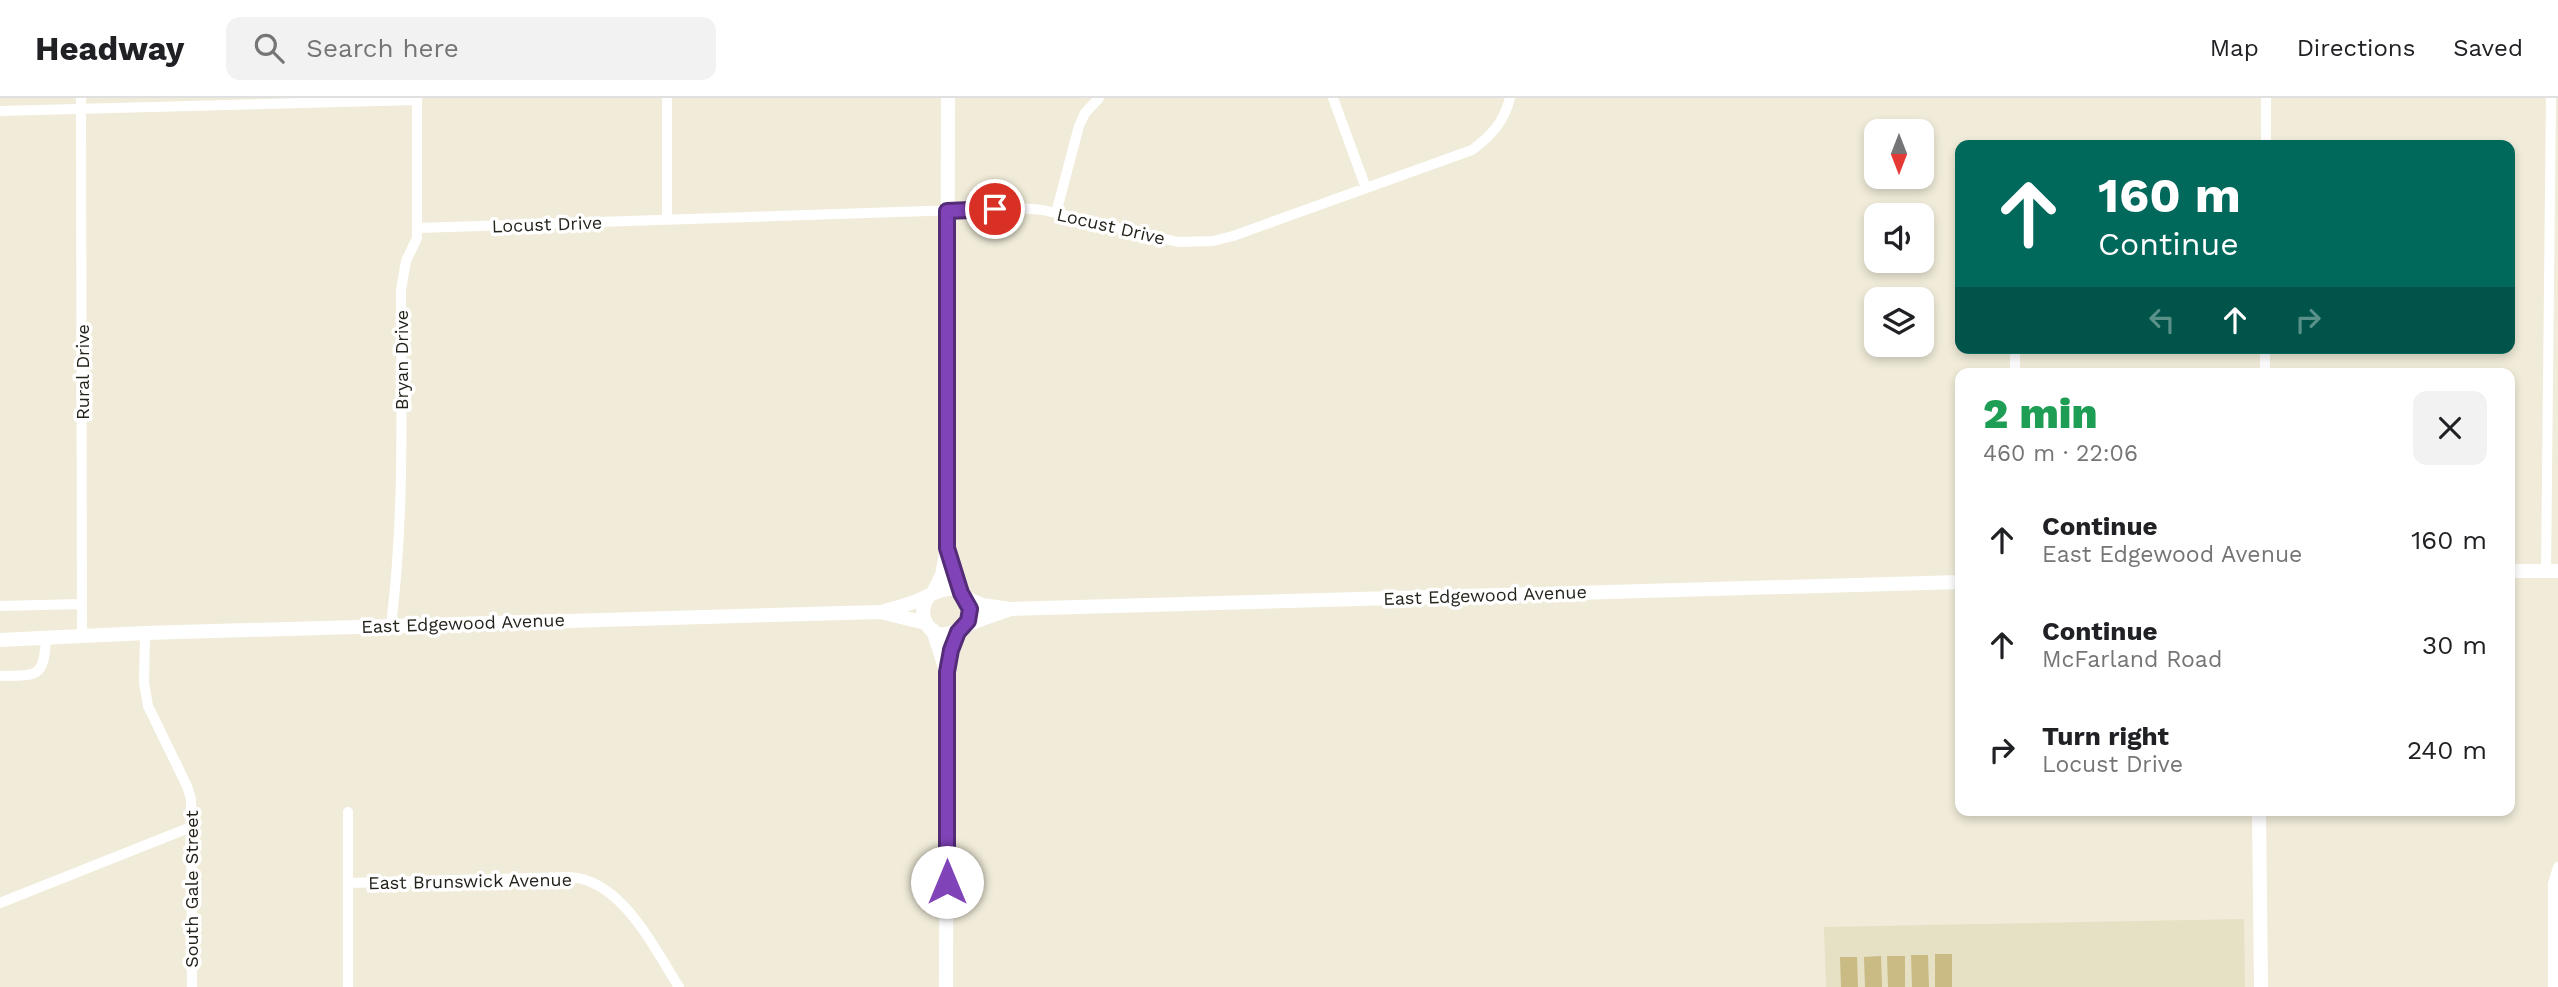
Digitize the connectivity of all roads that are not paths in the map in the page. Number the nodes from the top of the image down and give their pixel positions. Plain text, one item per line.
1 (667, 98) edge
2 (947, 98) edge
3 (1098, 98) edge
4 (1333, 98) edge
5 (1510, 98) edge
6 (2266, 98) edge
7 (2551, 98) edge
8 (417, 99) edge
9 (81, 103) edge
10 (0, 111) edge
11 (2266, 140) edge
12 (1366, 188) junction
13 (947, 211) junction
14 (1056, 213) junction
15 (667, 220) junction
16 (417, 228) junction
17 (2015, 356) dead end
18 (2015, 368) edge
19 (947, 548) junction
20 (2515, 571) edge
21 (2552, 571) edge
22 (1955, 582) edge
23 (932, 593) junction
24 (963, 595) junction
25 (82, 604) junction
26 (0, 606) edge
27 (1010, 609) junction
28 (880, 612) junction
29 (391, 625) junction
30 (929, 627) junction
31 (961, 629) junction
32 (145, 633) junction
33 (82, 636) junction
34 (46, 638) junction
35 (0, 640) edge
36 (947, 672) junction
37 (0, 676) edge
38 (348, 812) dead end
39 (2259, 816) edge
40 (191, 827) junction
41 (2558, 867) edge
42 (348, 883) junction
43 (0, 903) edge
44 (192, 987) edge
45 (348, 987) edge
46 (679, 987) edge
47 (946, 987) edge
48 (2261, 987) edge
49 (2553, 987) edge

1 - 15 street
2 - 13 main road
3 - 14 street
4 - 12 street
5 - 12 street, Locust Drive
6 - 11 street
7 - 21 street
8 - 9 street
8 - 16 street, Bryan Drive
9 - 10 street
9 - 25 street, Rural Drive
12 - 14 street, Locust Drive
13 - 14 street, Locust Drive
13 - 15 street, Locust Drive
13 - 19 main road
15 - 16 street, Locust Drive
16 - 29 street, Bryan Drive
17 - 18 street
19 - 23 main road
19 - 24 main road
20 - 21 main road
22 - 27 main road, East Edgewood Avenue
23 - 24 main road, East Edgewood Avenue
23 - 28 main road, East Edgewood Avenue
23 - 30 main road
24 - 27 main road, East Edgewood Avenue
24 - 31 main road
25 - 26 street
25 - 33 street, Rural Drive
27 - 31 main road, East Edgewood Avenue
28 - 29 main road, East Edgewood Avenue
28 - 30 main road, East Edgewood Avenue
29 - 32 main road, East Edgewood Avenue
30 - 31 main road, East Edgewood Avenue
30 - 36 main road
31 - 36 main road
32 - 33 main road, East Edgewood Avenue
32 - 40 street, South Gale Street
33 - 34 main road, East Edgewood Avenue
34 - 35 main road, East Edgewood Avenue
34 - 37 street
36 - 47 main road
38 - 42 street
39 - 48 main road
40 - 43 street
40 - 44 street, South Gale Street
41 - 49 street
42 - 45 street
42 - 46 street, East Brunswick Avenue

